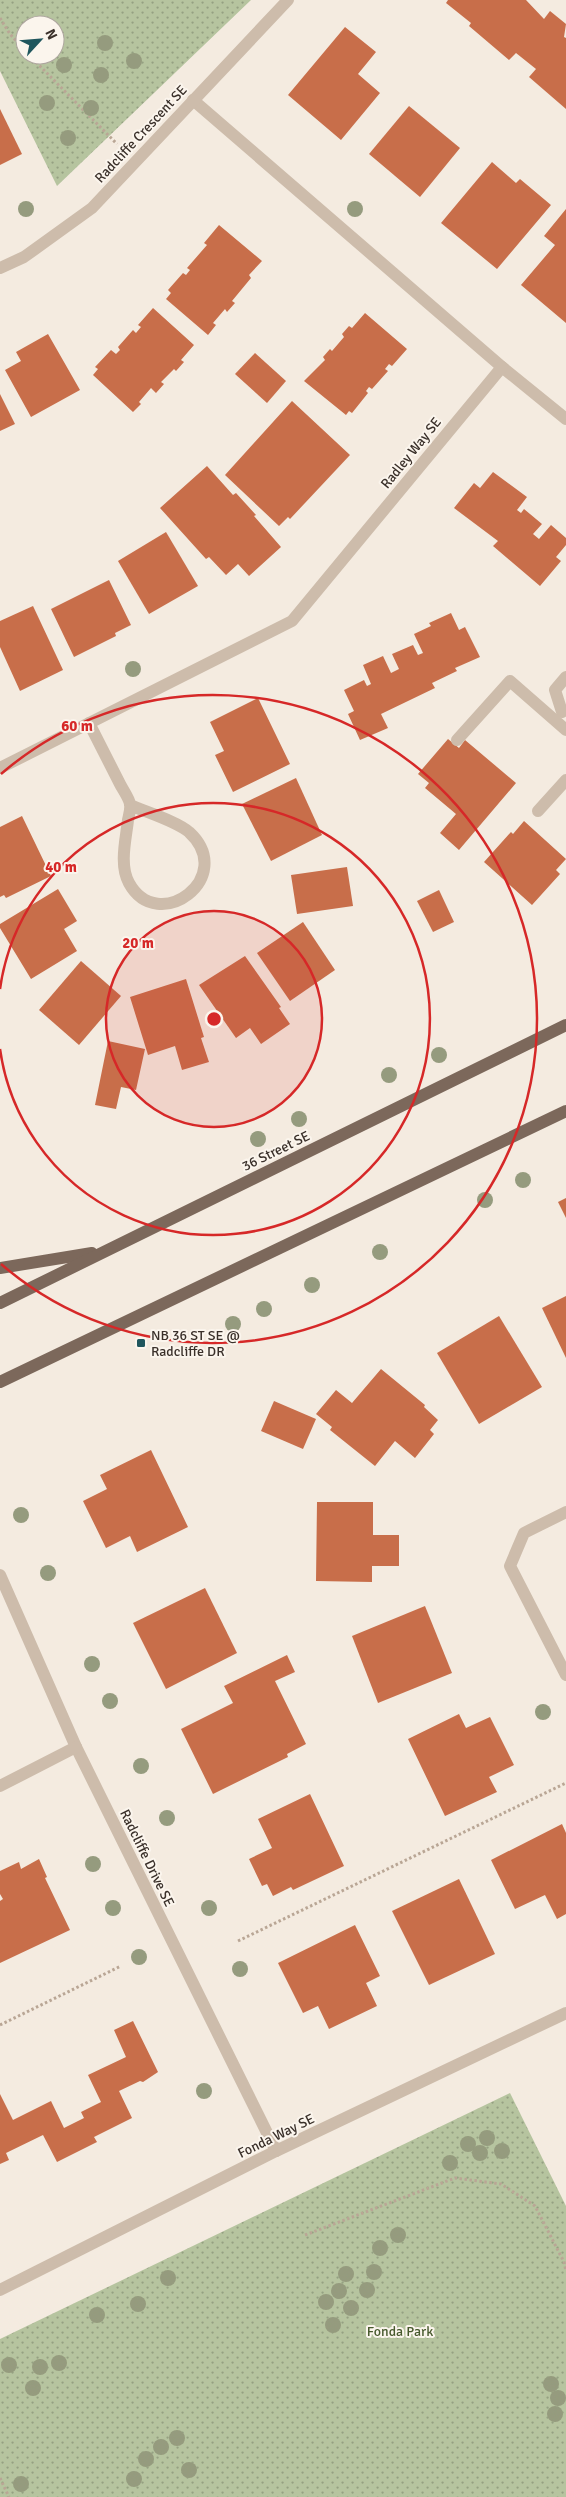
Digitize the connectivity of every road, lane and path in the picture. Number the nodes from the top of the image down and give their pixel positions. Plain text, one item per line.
1 (288, 0) edge
2 (0, 18) edge
3 (15, 40) edge
4 (38, 65) edge
5 (193, 100) junction
6 (136, 162) junction
7 (0, 268) edge
8 (502, 367) junction
9 (566, 419) edge
10 (566, 677) edge
11 (561, 714) edge
12 (89, 723) junction
13 (566, 730) edge
14 (457, 740) dead end
15 (0, 768) edge
16 (566, 780) edge
17 (130, 804) junction
18 (538, 811) dead end
19 (566, 1026) edge
20 (566, 1111) edge
21 (106, 1251) junction
22 (0, 1268) edge
23 (0, 1303) edge
24 (0, 1382) edge
25 (566, 1512) edge
26 (0, 1575) edge
27 (566, 1676) edge
28 (76, 1747) junction
29 (566, 1783) edge
30 (0, 1786) edge
31 (238, 1941) dead end
32 (121, 1966) dead end
33 (566, 2012) edge
34 (0, 2024) edge
35 (276, 2151) junction
36 (305, 2235) dead end
37 (566, 2271) edge
38 (0, 2290) edge
39 (0, 2478) edge
40 (9, 2497) edge

1 - 5 street, Radcliffe Crescent SE
2 - 3 path
4 - 6 path
5 - 6 street, Radcliffe Crescent SE
5 - 8 street
6 - 7 street, Radcliffe Crescent SE
8 - 9 street
8 - 12 street, Radley Way SE
10 - 11 street
11 - 13 street
11 - 14 street
12 - 15 street, Radley Way SE
12 - 17 street
16 - 18 street
17 - 17 street
19 - 21 main road, 36 Street SE
20 - 24 main road
21 - 22 main road
21 - 23 main road, 36 Street SE
25 - 27 street
26 - 28 street, Radcliffe Drive SE
28 - 30 street
28 - 35 street, Radcliffe Drive SE
29 - 31 path
32 - 34 path
33 - 35 street, Fonda Way SE
35 - 38 street, Fonda Way SE
36 - 37 path
39 - 40 path

